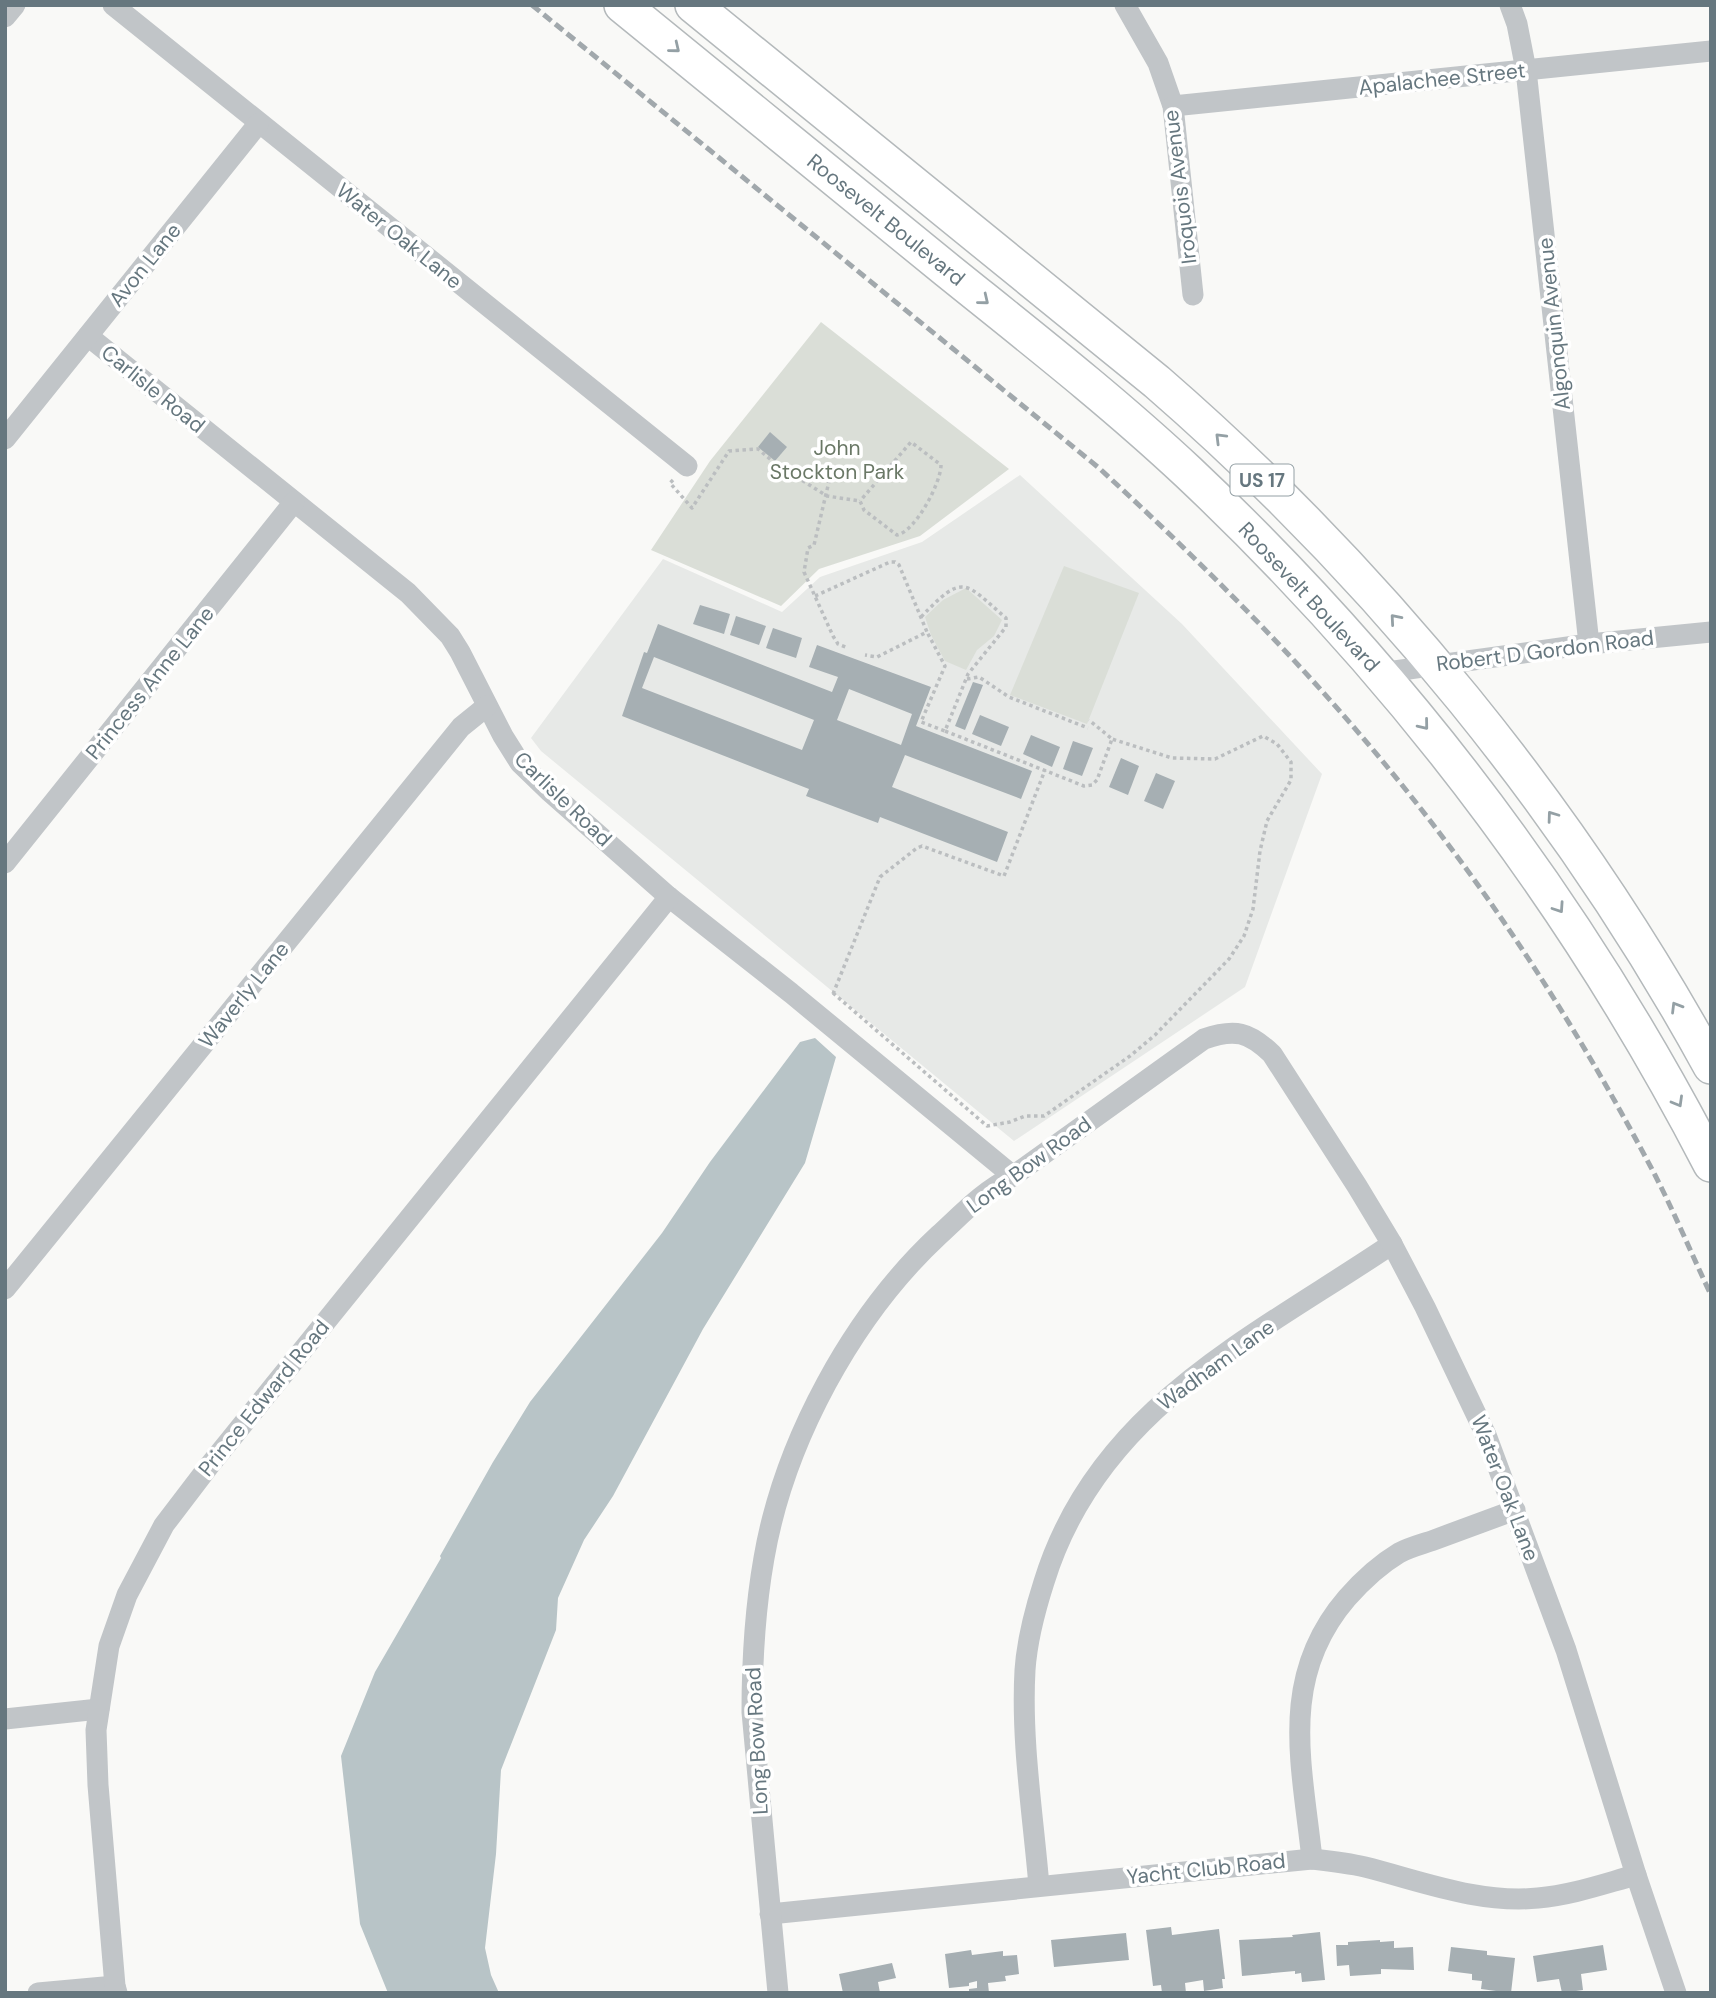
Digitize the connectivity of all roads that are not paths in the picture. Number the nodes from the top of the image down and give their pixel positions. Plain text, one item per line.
1 (15, 5) edge
2 (113, 5) edge
3 (622, 5) edge
4 (693, 5) edge
5 (1125, 5) edge
6 (1510, 5) edge
7 (5, 17) edge
8 (1711, 51) edge
9 (1526, 70) junction
10 (1173, 106) junction
11 (258, 124) junction
12 (1193, 295) dead end
13 (88, 337) junction
14 (5, 439) edge
15 (687, 466) road end
16 (294, 502) junction
17 (1711, 632) edge
18 (1589, 644) junction
19 (1435, 665) junction
20 (1380, 673) junction
21 (487, 706) junction
22 (5, 863) edge
23 (669, 897) junction
24 (1240, 1033) joint
25 (1711, 1066) edge
26 (1711, 1164) edge
27 (1013, 1176) junction
28 (1392, 1244) junction
29 (5, 1289) edge
30 (1515, 1510) junction
31 (99, 1709) junction
32 (5, 1718) edge
33 (1312, 1859) junction
34 (1636, 1875) junction
35 (1039, 1886) junction
36 (770, 1914) junction
37 (116, 1989) edge
38 (38, 1993) edge
39 (778, 1993) edge
40 (1676, 1993) edge

1 - 7 street
2 - 11 street, Water Oak Lane
3 -> 20 highway, Roosevelt Boulevard / US 17
19 -> 4 highway, US 17
5 - 10 street, Iroquois Avenue
6 - 9 street, Algonquin Avenue
8 - 9 street, Apalachee Street
9 - 10 street, Apalachee Street
9 - 18 street, Algonquin Avenue
10 - 12 street, Iroquois Avenue
11 - 13 street, Avon Lane
11 - 15 street, Water Oak Lane
13 - 14 street, Avon Lane
13 - 16 street, Carlisle Road
16 - 21 street, Carlisle Road
16 - 22 street, Princess Anne Lane
17 - 18 street, Robert D Gordon Road
18 - 19 street, Robert D Gordon Road
19 - 20 street, Robert D Gordon Road
25 -> 19 highway, US 17
20 -> 26 highway, Roosevelt Boulevard / US 17
21 - 23 street, Carlisle Road
21 - 29 street, Waverly Lane
23 - 27 street, Carlisle Road
23 - 31 street, Prince Edward Road
24 - 27 street, Long Bow Road
24 - 28 street, Water Oak Lane
27 - 36 street, Long Bow Road
28 - 30 street, Water Oak Lane
28 - 35 street, Wadham Lane
30 - 33 street
30 - 34 street, Water Oak Lane
31 - 32 street
31 - 37 street, Prince Edward Road
33 - 34 street, Yacht Club Road
33 - 35 street, Yacht Club Road
34 - 40 street, Water Oak Lane
35 - 36 street, Yacht Club Road
36 - 39 street, Long Bow Road
37 - 38 street

